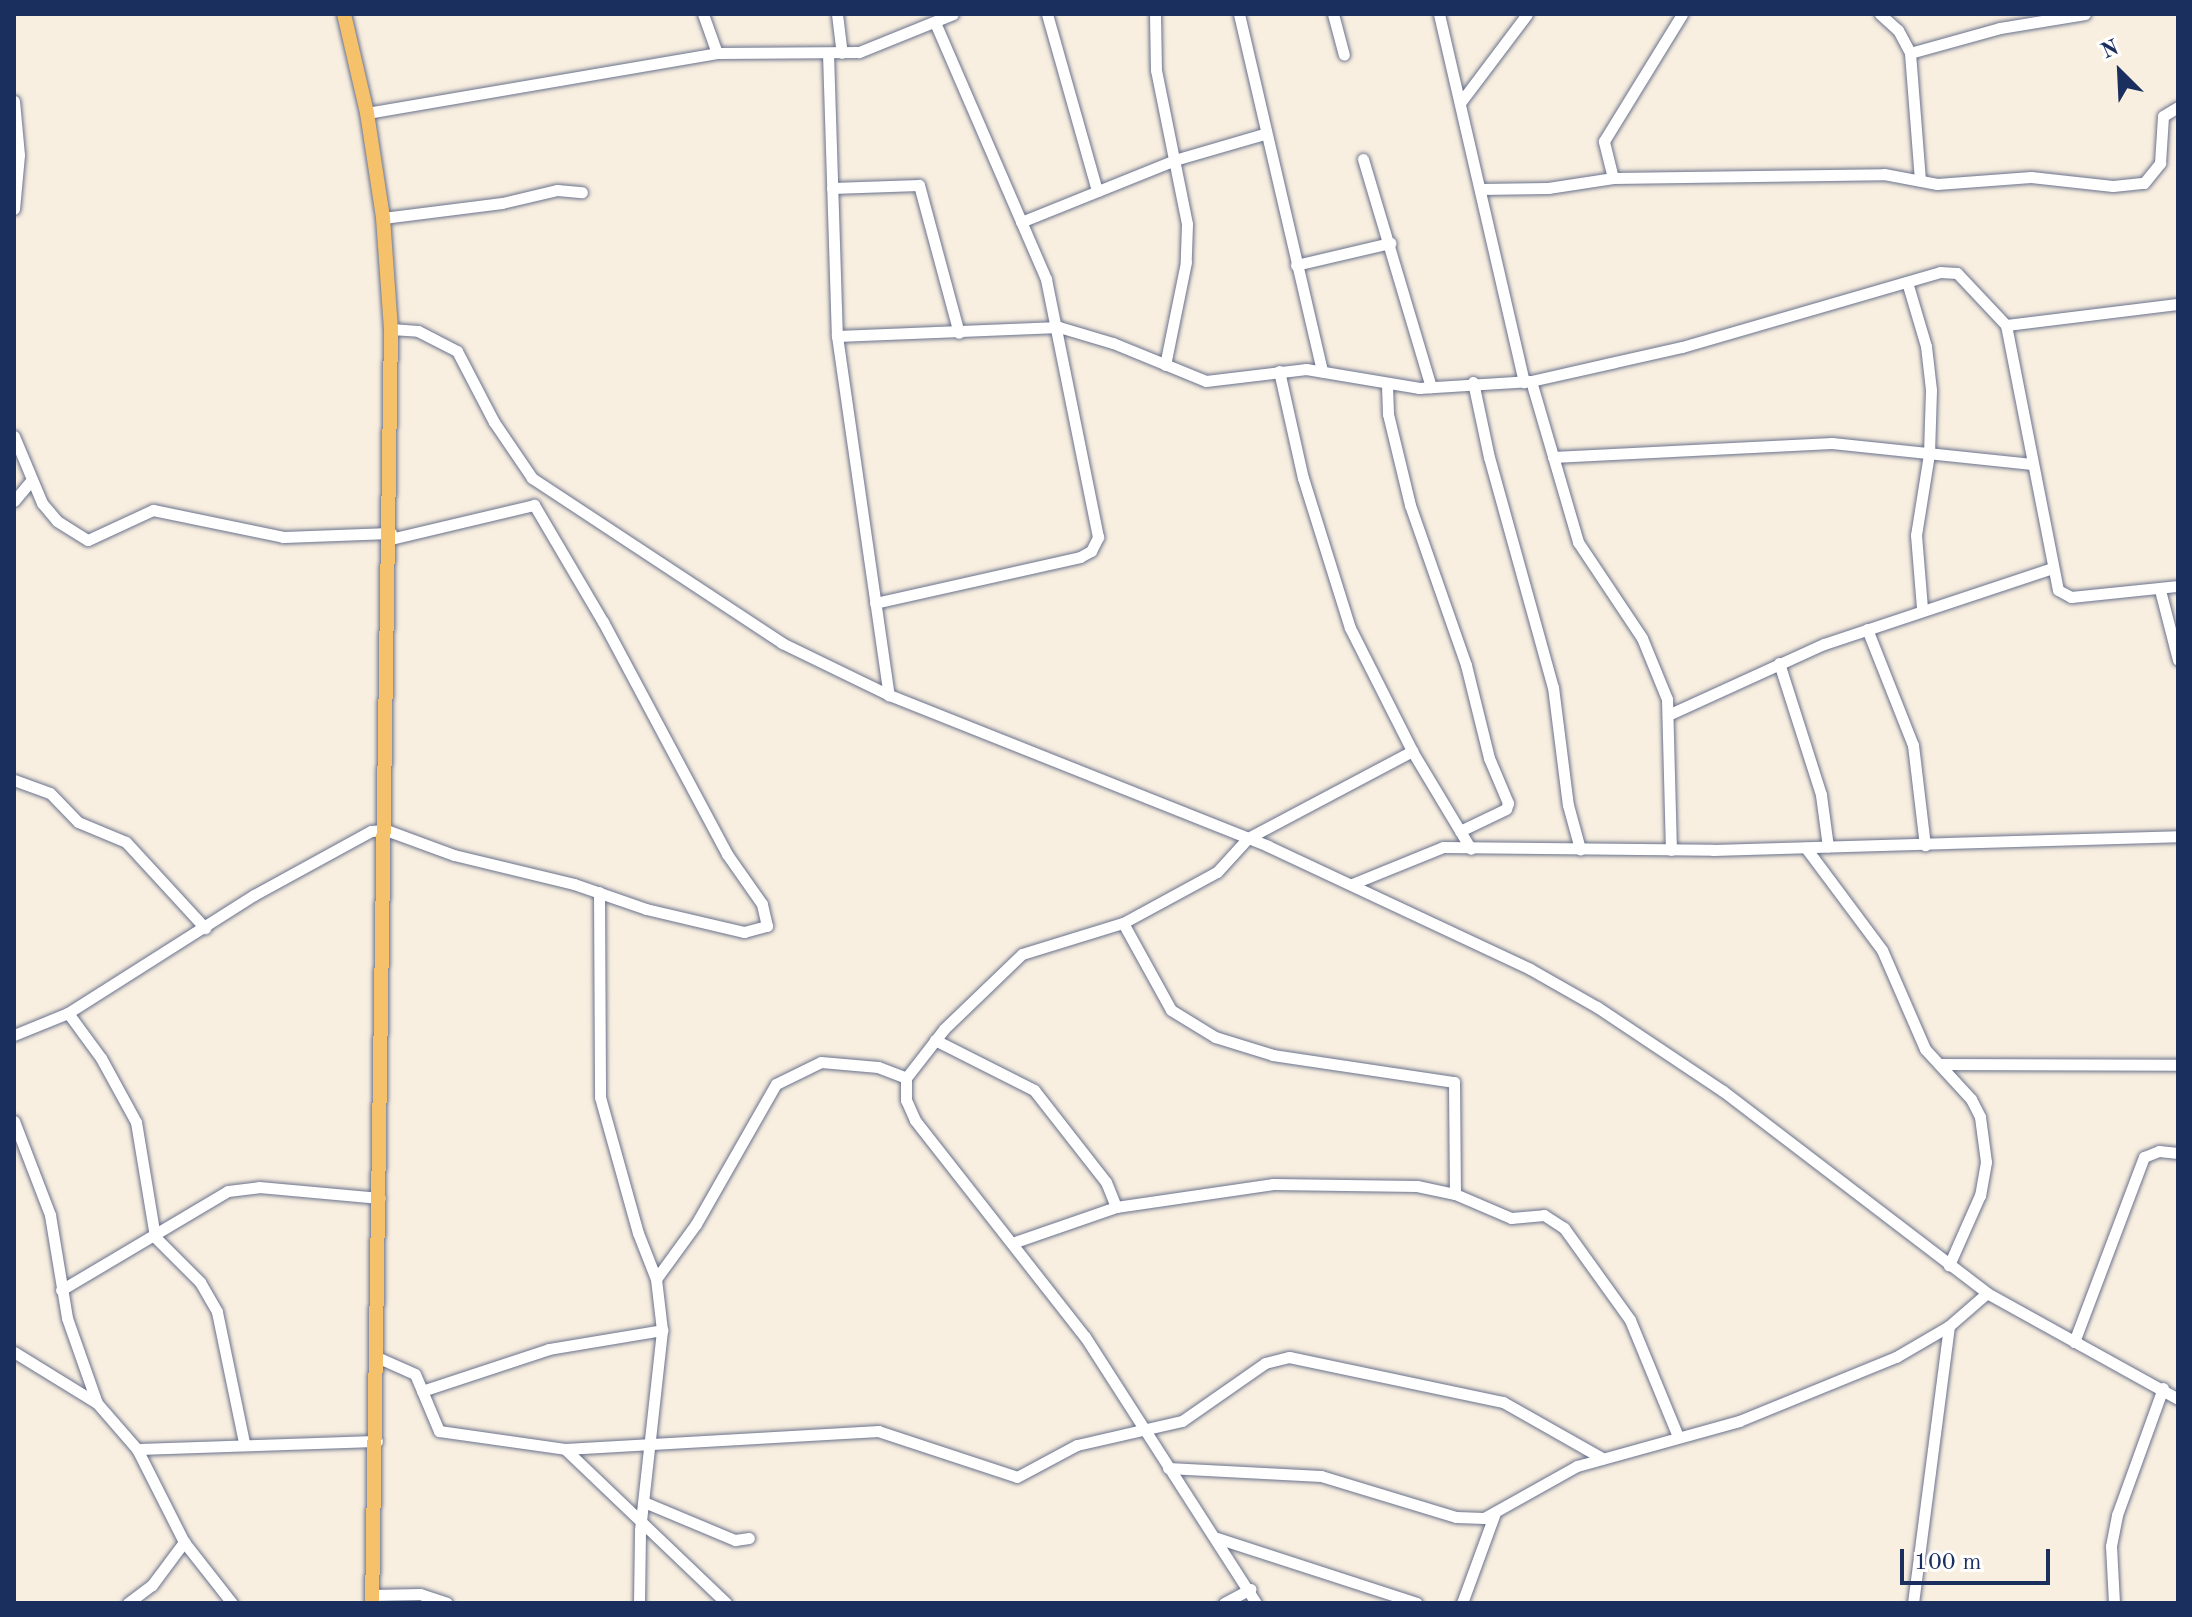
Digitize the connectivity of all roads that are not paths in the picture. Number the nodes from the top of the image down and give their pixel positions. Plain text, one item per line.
1 (344, 14) edge
2 (703, 14) edge
3 (837, 14) edge
4 (953, 14) edge
5 (1047, 14) edge
6 (1155, 14) edge
7 (1239, 14) edge
8 (1333, 14) edge
9 (1439, 14) edge
10 (1527, 14) edge
11 (1682, 14) edge
12 (2085, 14) edge
13 (1887, 16) edge
14 (935, 22) junction
15 (717, 53) junction
16 (828, 53) junction
17 (842, 53) junction
18 (1910, 53) junction
19 (1344, 55) dead end
20 (14, 101) edge
21 (1460, 103) junction
22 (2178, 107) edge
23 (367, 113) junction
24 (1264, 134) junction
25 (1178, 159) junction
26 (1363, 159) dead end
27 (1613, 178) junction
28 (1920, 181) junction
29 (832, 188) junction
30 (1480, 189) junction
31 (1097, 191) junction
32 (582, 192) dead end
33 (14, 209) edge
34 (383, 218) junction
35 (1021, 222) junction
36 (1390, 243) junction
37 (1296, 265) junction
38 (1907, 282) junction
39 (2178, 304) edge
40 (2006, 325) junction
41 (1059, 327) junction
42 (391, 329) junction
43 (959, 333) junction
44 (837, 336) junction
45 (1165, 365) junction
46 (1279, 371) junction
47 (1322, 371) junction
48 (1473, 382) junction
49 (1527, 382) junction
50 (1387, 385) junction
51 (1431, 387) junction
52 (14, 436) edge
53 (1929, 454) junction
54 (1553, 457) junction
55 (2032, 464) junction
56 (31, 481) junction
57 (554, 494) junction
58 (14, 501) edge
59 (534, 505) junction
60 (390, 536) junction
61 (2052, 568) junction
62 (2178, 586) edge
63 (2160, 590) junction
64 (875, 603) junction
65 (1922, 608) junction
66 (1867, 629) junction
67 (2178, 660) edge
68 (1779, 663) junction
69 (889, 695) junction
70 (1668, 715) junction
71 (1412, 751) junction
72 (14, 780) edge
73 (386, 830) junction
74 (1460, 831) junction
75 (2178, 836) edge
76 (1248, 838) junction
77 (1925, 845) junction
78 (1828, 847) junction
79 (1806, 848) junction
80 (1471, 849) junction
81 (1580, 849) junction
82 (1671, 850) junction
83 (1352, 884) junction
84 (599, 892) junction
85 (1123, 923) junction
86 (205, 928) junction
87 (68, 1013) junction
88 (14, 1035) edge
89 (935, 1040) junction
90 (1940, 1064) junction
91 (2178, 1065) edge
92 (906, 1078) junction
93 (14, 1121) edge
94 (2178, 1153) edge
95 (1455, 1194) junction
96 (379, 1198) junction
97 (1116, 1207) junction
98 (155, 1237) junction
99 (1015, 1242) junction
100 (1949, 1265) junction
101 (656, 1279) junction
102 (61, 1290) junction
103 (1987, 1293) junction
104 (1949, 1326) junction
105 (662, 1330) junction
106 (2074, 1342) junction
107 (14, 1352) edge
108 (379, 1358) junction
109 (2163, 1388) junction
110 (422, 1391) junction
111 (2178, 1399) edge
112 (97, 1403) junction
113 (1144, 1431) junction
114 (1677, 1434) junction
115 (377, 1441) junction
116 (244, 1442) junction
117 (653, 1442) junction
118 (137, 1449) junction
119 (565, 1449) junction
120 (1602, 1458) junction
121 (1168, 1468) junction
122 (644, 1502) junction
123 (1495, 1513) junction
124 (641, 1519) junction
125 (749, 1538) dead end
126 (1217, 1538) junction
127 (184, 1542) junction
128 (1250, 1589) junction
129 (372, 1599) edge
130 (128, 1603) edge
131 (232, 1603) edge
132 (447, 1603) edge
133 (639, 1603) edge
134 (726, 1603) edge
135 (1224, 1603) edge
136 (1256, 1603) edge
137 (1417, 1603) edge
138 (1462, 1603) edge
139 (1913, 1603) edge
140 (2114, 1603) edge

1 - 23 main road
2 - 15 street
3 - 17 street
4 - 14 street
5 - 31 street
6 - 25 street
7 - 24 street
8 - 19 street
9 - 21 street
10 - 21 street
11 - 27 street
12 - 18 street
13 - 18 street
14 - 17 street
14 - 35 street
15 - 16 street
15 - 23 street
16 - 17 street
16 - 29 street
18 - 28 street
20 - 33 street
21 - 30 street
22 - 28 street
23 - 34 main road
24 - 25 street
24 - 37 street
25 - 31 street
25 - 45 street
26 - 36 street
27 - 28 street
27 - 30 street
29 - 43 street
29 - 44 street
30 - 49 street
31 - 35 street
32 - 34 street
34 - 42 main road
35 - 41 street
36 - 37 street
36 - 51 street
37 - 47 street
38 - 40 street
38 - 49 street
38 - 53 street
39 - 40 street
40 - 55 street
41 - 43 street
41 - 45 street
41 - 64 street
42 - 57 street
42 - 60 main road
43 - 44 street
44 - 64 street
45 - 46 street
46 - 47 street
46 - 71 street
47 - 50 street
48 - 49 street
48 - 51 street
48 - 81 street
49 - 54 street
50 - 51 street
50 - 74 street
52 - 56 street
53 - 54 street
53 - 55 street
53 - 65 street
54 - 70 street
55 - 61 street
56 - 58 street
56 - 60 street
57 - 59 street
57 - 69 street
59 - 60 street
59 - 84 street
60 - 73 main road
61 - 63 street
61 - 65 street
62 - 63 street
63 - 67 street
64 - 69 street
65 - 66 street
66 - 68 street
66 - 77 street
68 - 70 street
68 - 78 street
69 - 76 street
70 - 82 street
71 - 74 street
71 - 76 street
72 - 86 street
73 - 84 street
73 - 86 street
73 - 96 main road
74 - 80 street
75 - 77 street
76 - 83 street
76 - 85 street
77 - 78 street
78 - 79 street
79 - 82 street
79 - 90 street
80 - 81 street
80 - 83 street
81 - 82 street
83 - 100 street
84 - 101 street
85 - 89 street
85 - 95 street
86 - 87 street
87 - 88 street
87 - 98 street
89 - 92 street
89 - 97 street
90 - 91 street
90 - 100 street
92 - 99 street
92 - 101 street
93 - 102 street
94 - 106 street
95 - 97 street
95 - 114 street
96 - 98 street
96 - 108 main road
97 - 99 street
98 - 102 street
98 - 116 street
99 - 113 street
100 - 103 street
101 - 105 street
102 - 112 street
103 - 104 street
103 - 106 street
104 - 114 street
104 - 139 street
105 - 110 street
105 - 117 street
106 - 109 street
107 - 112 street
108 - 110 street
108 - 115 main road
109 - 111 street
109 - 140 street
110 - 119 street
112 - 118 street
113 - 117 street
113 - 120 street
113 - 121 street
114 - 120 street
115 - 116 street
115 - 129 main road
116 - 118 street
117 - 119 street
117 - 122 street
118 - 127 street
119 - 124 street
120 - 123 street
121 - 123 street
121 - 126 street
122 - 124 street
122 - 125 street
123 - 138 street
124 - 133 street
124 - 134 street
126 - 128 street
126 - 137 street
127 - 130 street
127 - 131 street
128 - 135 street
128 - 136 street
129 - 132 street

